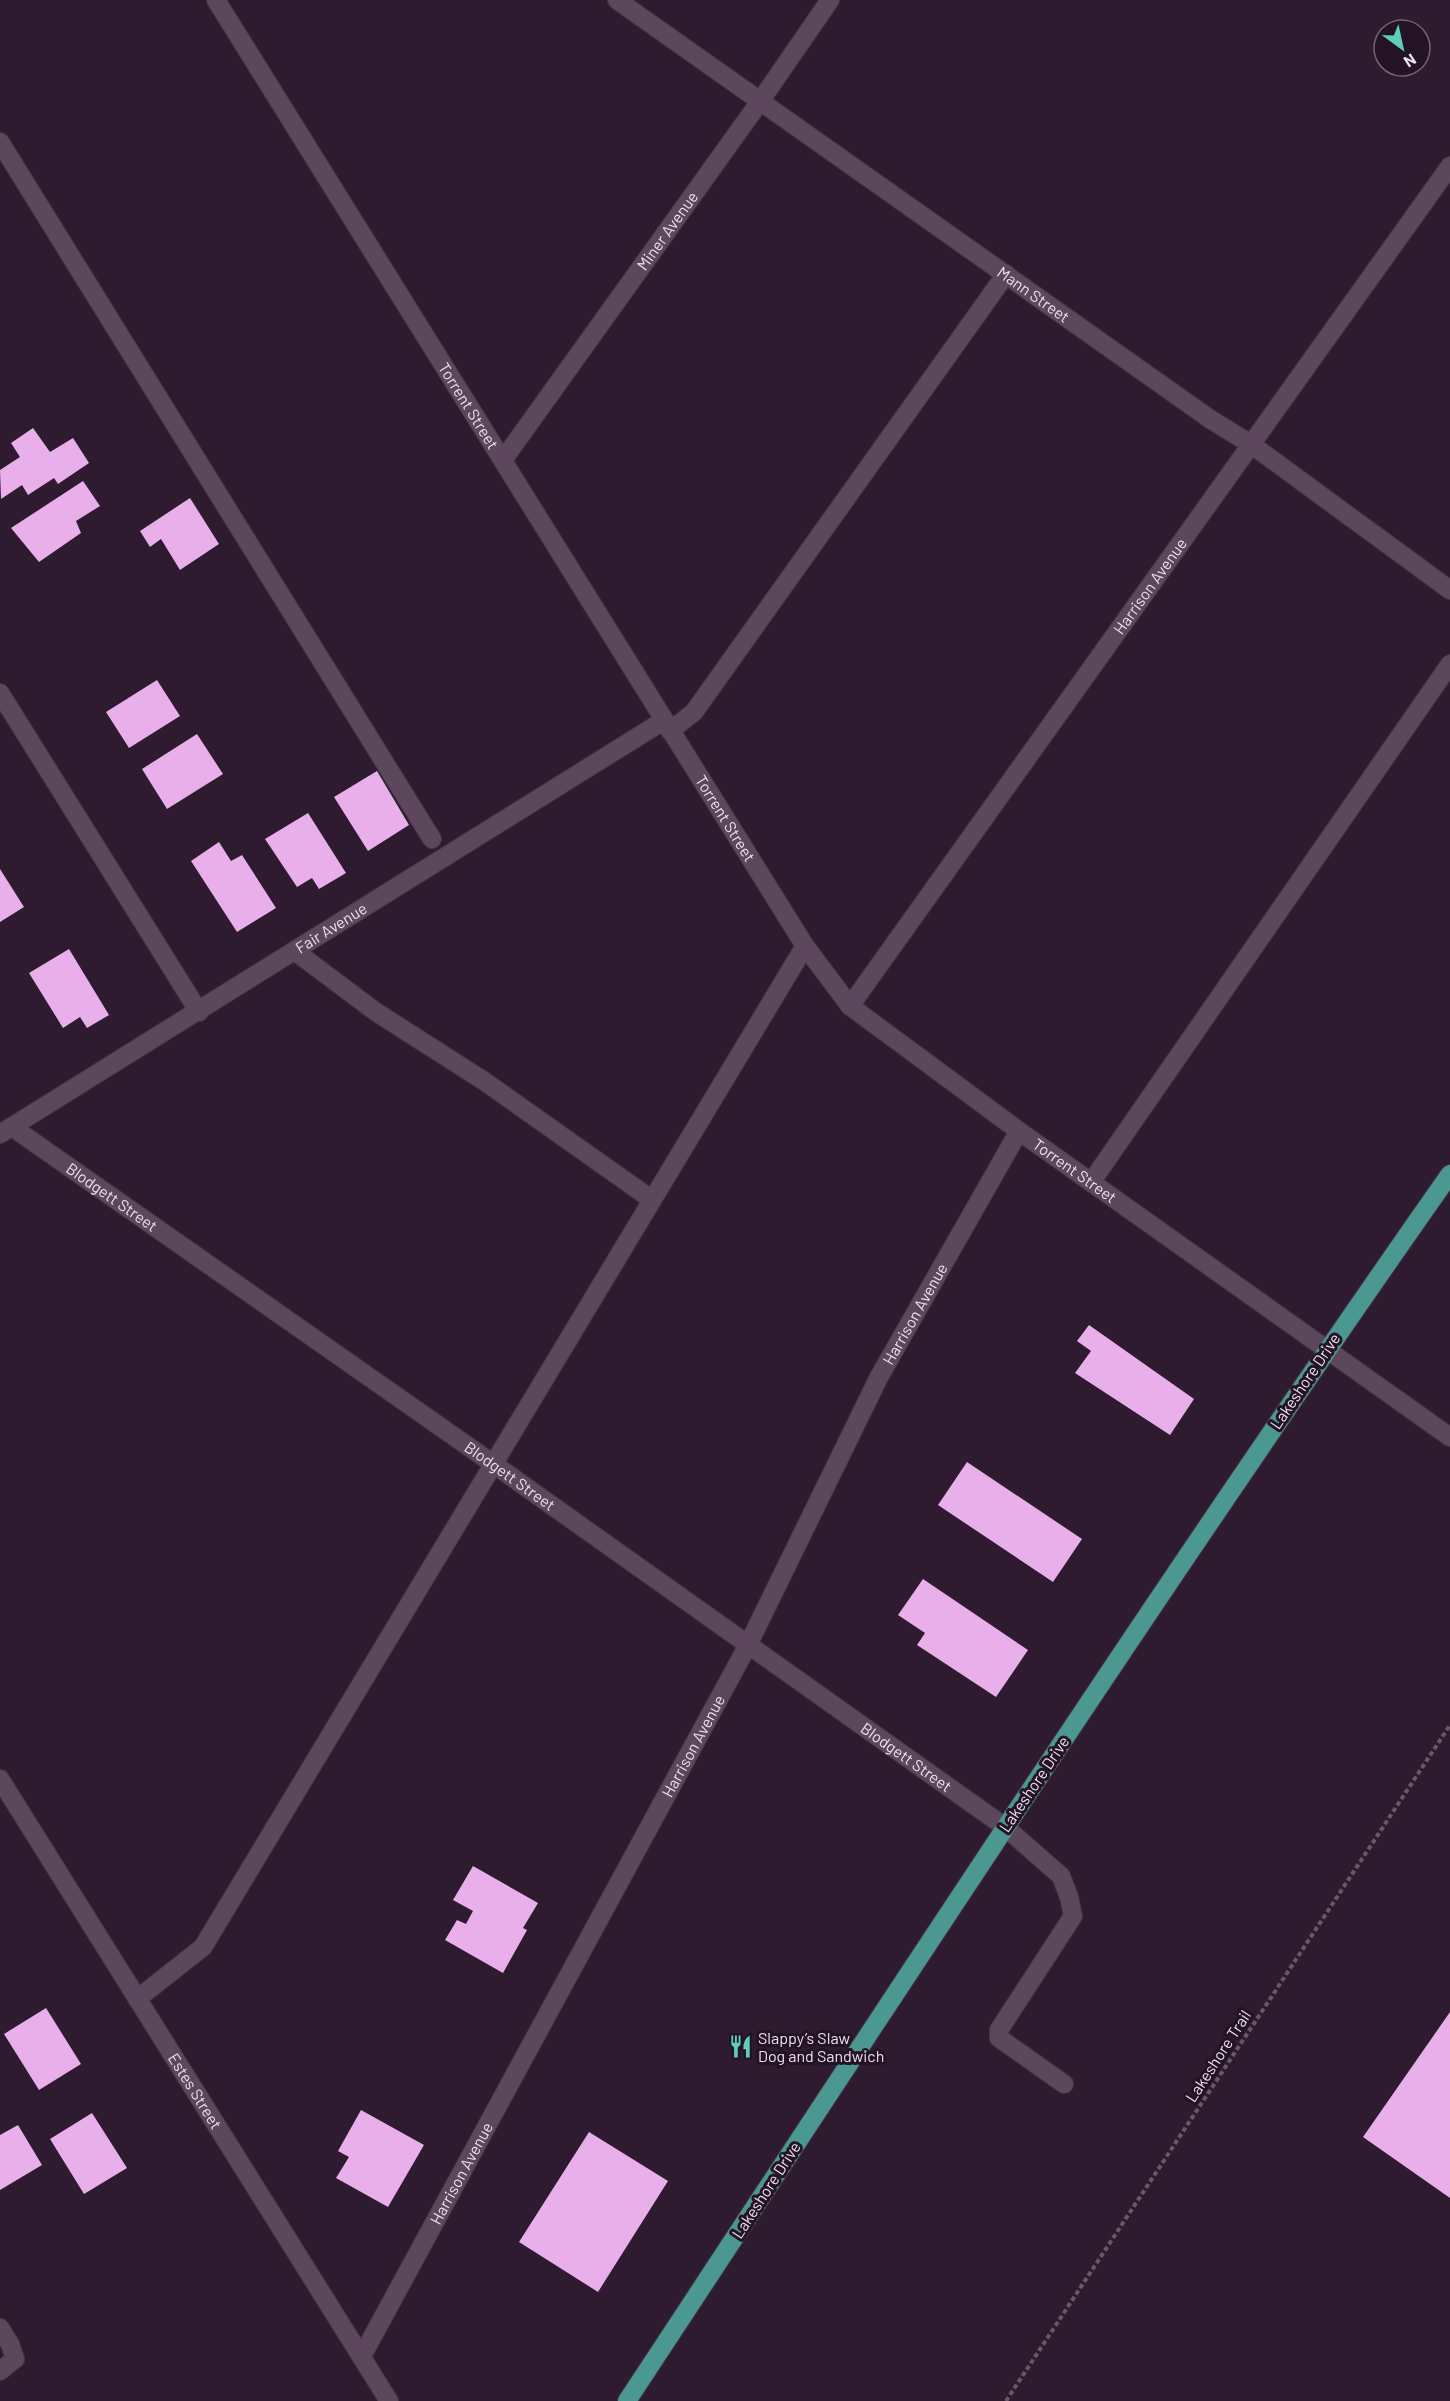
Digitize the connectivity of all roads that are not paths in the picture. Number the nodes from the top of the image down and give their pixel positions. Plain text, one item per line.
1 (216, 0) edge
2 (617, 0) edge
3 (830, 0) edge
4 (761, 100) junction
5 (0, 142) edge
6 (1450, 166) edge
7 (1006, 274) junction
8 (1252, 445) junction
9 (503, 460) junction
10 (1450, 590) edge
11 (1450, 664) edge
12 (0, 693) edge
13 (667, 726) junction
14 (432, 839) dead end
15 (805, 946) junction
16 (296, 952) junction
17 (850, 1006) junction
18 (199, 1012) junction
19 (6, 1131) edge
20 (1018, 1131) junction
21 (1450, 1174) edge
22 (1092, 1181) junction
23 (651, 1199) junction
24 (1328, 1348) junction
25 (1450, 1437) edge
26 (492, 1463) junction
27 (748, 1645) junction
28 (0, 1779) edge
29 (1005, 1827) junction
30 (137, 1999) junction
31 (1064, 2084) dead end
32 (0, 2328) edge
33 (362, 2356) junction
34 (0, 2371) edge
35 (389, 2401) edge
36 (627, 2401) edge

1 - 9 street, Torrent Street
2 - 4 street, Mann Street
3 - 4 street, Miner Avenue
4 - 7 street, Mann Street
4 - 9 street, Miner Avenue
5 - 14 street
6 - 8 street, Harrison Avenue
7 - 8 street, Mann Street
7 - 13 street, Fair Avenue
8 - 10 street, Mann Street
8 - 17 street, Harrison Avenue
9 - 13 street, Torrent Street
11 - 22 street
12 - 18 street
13 - 15 street, Torrent Street
13 - 16 street, Fair Avenue
15 - 17 street, Torrent Street
15 - 23 street
16 - 18 street, Fair Avenue
16 - 23 street
17 - 20 street, Torrent Street
18 - 19 street, Fair Avenue
19 - 26 street, Blodgett Street
20 - 22 street, Torrent Street
20 - 27 street, Harrison Avenue
21 - 24 main road, Lakeshore Drive
22 - 24 street, Torrent Street
23 - 26 street
24 - 25 street, Torrent Street
24 - 29 main road, Lakeshore Drive
26 - 27 street, Blodgett Street
26 - 30 street
27 - 29 street, Blodgett Street
27 - 33 street, Harrison Avenue
28 - 30 street, Estes Street
29 - 31 street, Blodgett Street
29 - 36 main road, Lakeshore Drive
30 - 33 street, Estes Street
32 - 34 street
33 - 35 street, Estes Street

